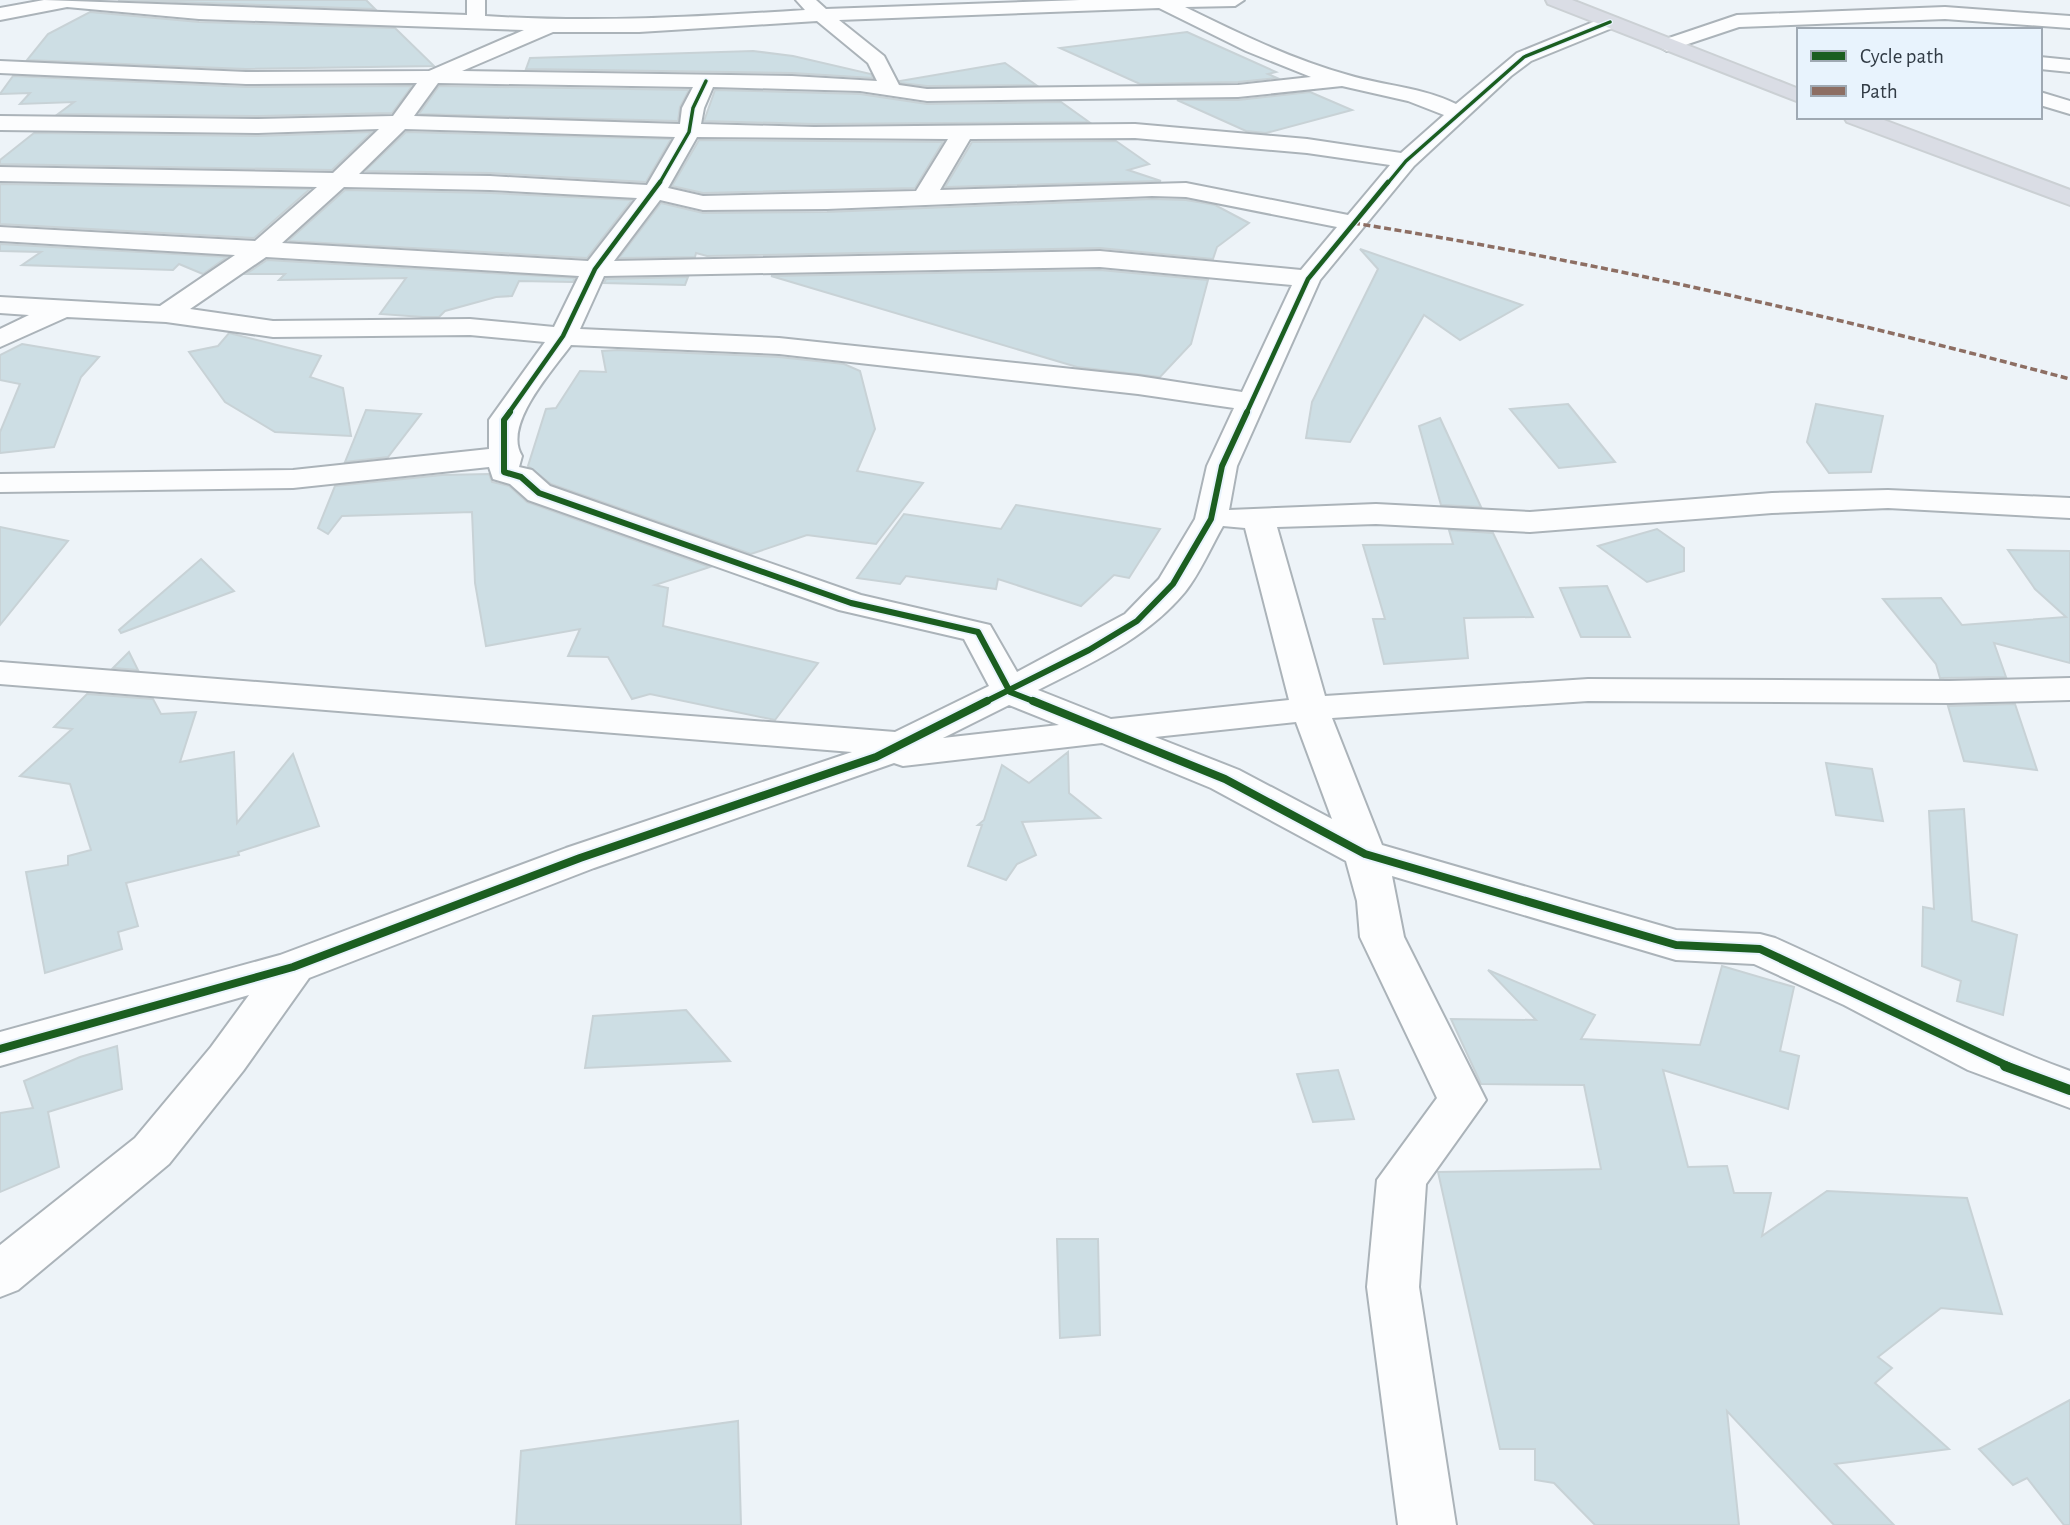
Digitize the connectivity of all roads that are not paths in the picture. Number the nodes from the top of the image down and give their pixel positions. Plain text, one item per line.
1 (805, 0) edge
2 (1235, 0) edge
3 (1555, 0) edge
4 (72, 1) edge
5 (1159, 2) junction
6 (988, 4) edge
7 (474, 10) edge
8 (0, 14) edge
9 (821, 15) junction
10 (1846, 17) junction
11 (1737, 21) junction
12 (1610, 22) junction
13 (2070, 22) edge
14 (550, 26) junction
15 (1826, 28) edge
16 (919, 31) dead end
17 (1797, 31) edge
18 (1667, 46) junction
19 (2042, 63) edge
20 (2070, 66) edge
21 (0, 67) edge
22 (432, 77) junction
23 (1342, 80) junction
24 (706, 81) junction
25 (890, 88) junction
26 (1797, 95) edge
27 (2042, 99) edge
28 (2070, 108) edge
29 (1456, 112) junction
30 (1860, 119) edge
31 (399, 122) junction
32 (0, 123) edge
33 (689, 132) junction
34 (962, 134) junction
35 (1406, 161) junction
36 (0, 174) edge
37 (341, 178) junction
38 (654, 192) junction
39 (924, 198) junction
40 (2070, 198) edge
41 (1353, 223) junction
42 (0, 234) edge
43 (260, 250) junction
44 (595, 269) junction
45 (1308, 279) junction
46 (0, 305) edge
47 (62, 310) junction
48 (166, 314) junction
49 (563, 336) junction
50 (0, 339) edge
51 (1254, 402) junction
52 (507, 456) junction
53 (0, 483) edge
54 (2070, 508) edge
55 (1258, 518) junction
56 (1211, 519) junction
57 (0, 673) edge
58 (2070, 689) edge
59 (1010, 691) junction
60 (1309, 707) junction
61 (1113, 732) junction
62 (888, 751) junction
63 (1365, 854) junction
64 (293, 967) junction
65 (0, 1049) edge
66 (2070, 1090) edge
67 (0, 1275) edge
68 (1427, 1525) edge

1 - 9 street
2 - 5 street
3 - 12 highway
4 - 7 street
4 - 8 street
5 - 6 street
5 - 23 street
6 - 9 street
6 - 16 street
7 - 14 street
9 - 14 street
9 - 25 street
10 - 11 street
10 - 13 street
10 - 15 street
11 - 17 street
11 - 18 street
12 - 18 highway
12 - 29 street
14 - 22 street
18 - 26 highway
19 - 20 street
21 - 22 street
22 - 24 street
22 - 31 street
23 - 25 street
23 - 29 street
24 - 25 street
24 - 33 street
27 - 28 street
29 - 35 street
30 - 40 highway
31 - 32 street
31 - 33 street
31 - 37 street
33 - 34 street
33 - 38 street
34 - 35 street
34 - 39 street
35 - 41 street
36 - 37 street
37 - 38 street
37 - 43 street
38 - 39 street
38 - 44 street
39 - 41 street
41 - 45 street
42 - 43 street
43 - 44 street
43 - 48 street
44 - 45 street
44 - 49 street
45 - 51 street
46 - 47 street
47 - 48 street
47 - 50 street
48 - 49 street
49 - 51 street
49 - 52 street
51 - 56 street
52 - 53 street
52 - 59 street
54 - 55 street
55 - 56 street
55 - 60 street
56 - 59 street
57 - 62 street
58 - 60 street
59 - 61 street
59 - 62 street
60 - 61 street
60 - 63 street
61 - 62 street
61 - 63 street
62 - 64 street
63 - 66 street
63 - 68 street
64 - 65 street
64 - 67 street

